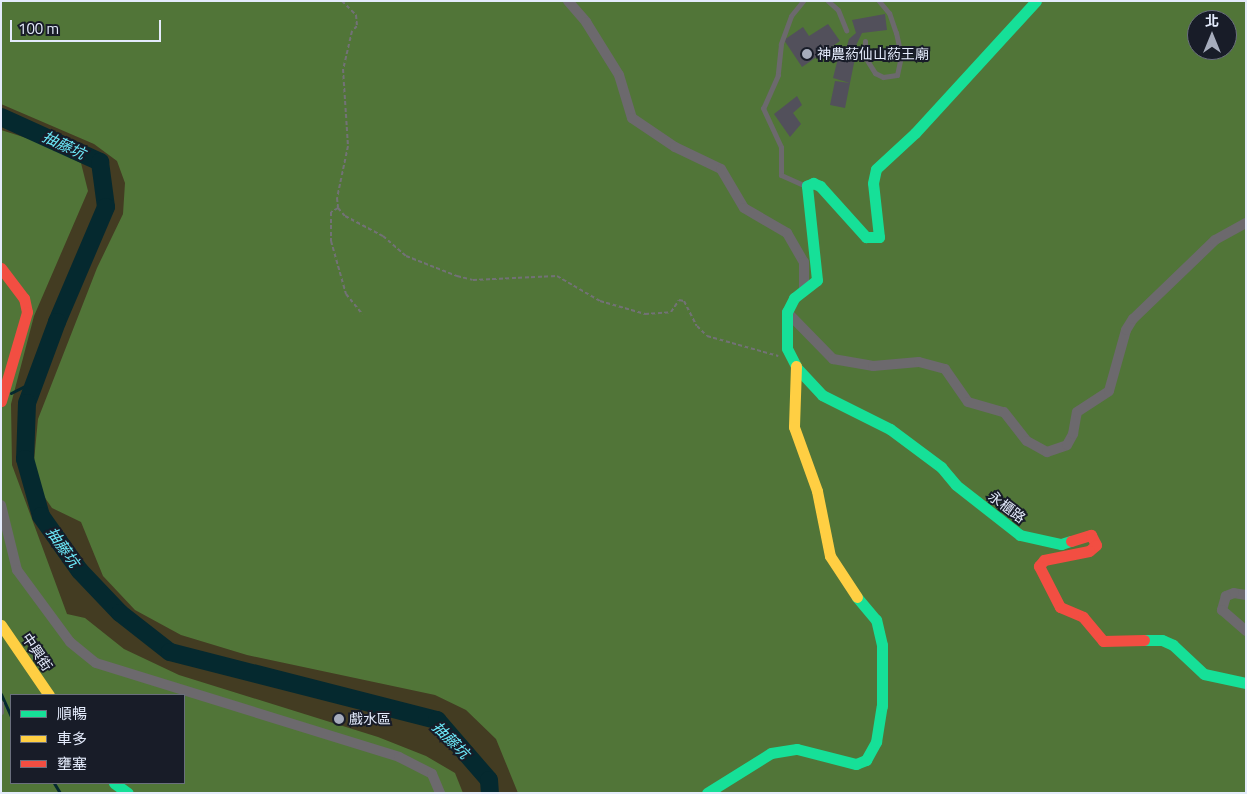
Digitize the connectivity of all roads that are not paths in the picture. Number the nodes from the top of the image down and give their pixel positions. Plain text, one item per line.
1 (568, 1) edge
2 (803, 1) edge
3 (828, 1) edge
4 (879, 1) edge
5 (1036, 1) edge
6 (846, 30) dead end
7 (865, 41) dead end
8 (807, 186) junction
9 (1246, 223) edge
10 (1, 268) edge
11 (804, 291) junction
12 (787, 312) junction
13 (793, 363) junction
14 (2, 396) edge
15 (1, 506) edge
16 (1246, 595) edge
17 (1, 625) edge
18 (1246, 631) edge
19 (1246, 683) edge
20 (47, 694) edge
21 (1, 703) edge
22 (1, 712) edge
23 (115, 784) edge
24 (713, 791) edge
25 (128, 793) edge
26 (440, 793) edge

1 - 11 street
2 - 8 lane
3 - 6 lane
4 - 7 lane
5 - 8 street
8 - 11 street
9 - 12 street
10 - 14 street
11 - 12 street
12 - 13 street
13 - 19 street, 永櫃路
13 - 24 street
15 - 26 street
16 - 18 street
17 - 20 street, 中興街
21 - 22 lane
23 - 25 street

